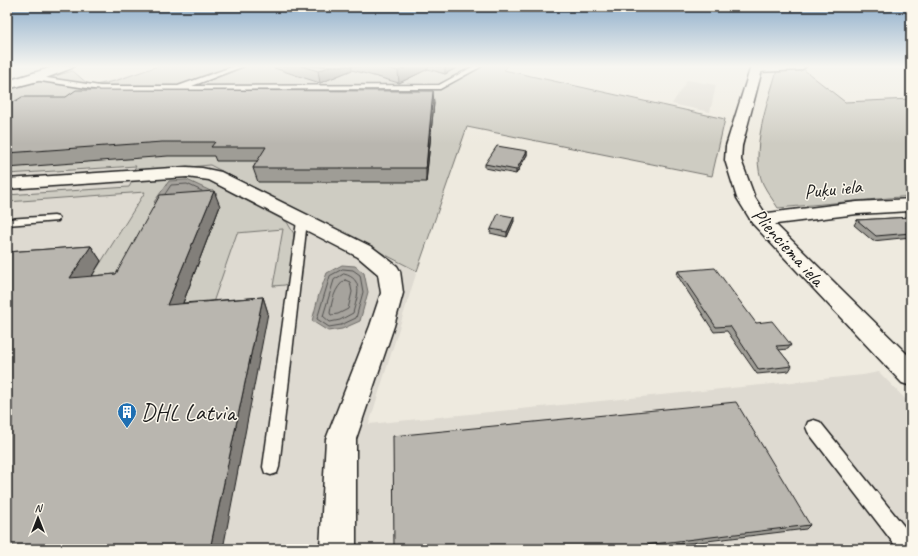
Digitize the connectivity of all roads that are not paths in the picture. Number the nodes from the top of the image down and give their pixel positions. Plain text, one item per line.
1 (750, 92) edge
2 (7, 184) edge
3 (911, 205) edge
4 (54, 219) dead end
5 (760, 220) junction
6 (302, 221) junction
7 (7, 222) edge
8 (911, 375) edge
9 (814, 427) dead end
10 (271, 467) dead end
11 (338, 549) edge
12 (910, 549) edge

1 - 5 street, Plieņciema iela
2 - 6 street
3 - 5 street, Puķu iela
4 - 7 lane
5 - 8 street, Plieņciema iela
6 - 10 lane
6 - 11 street
9 - 12 lane

